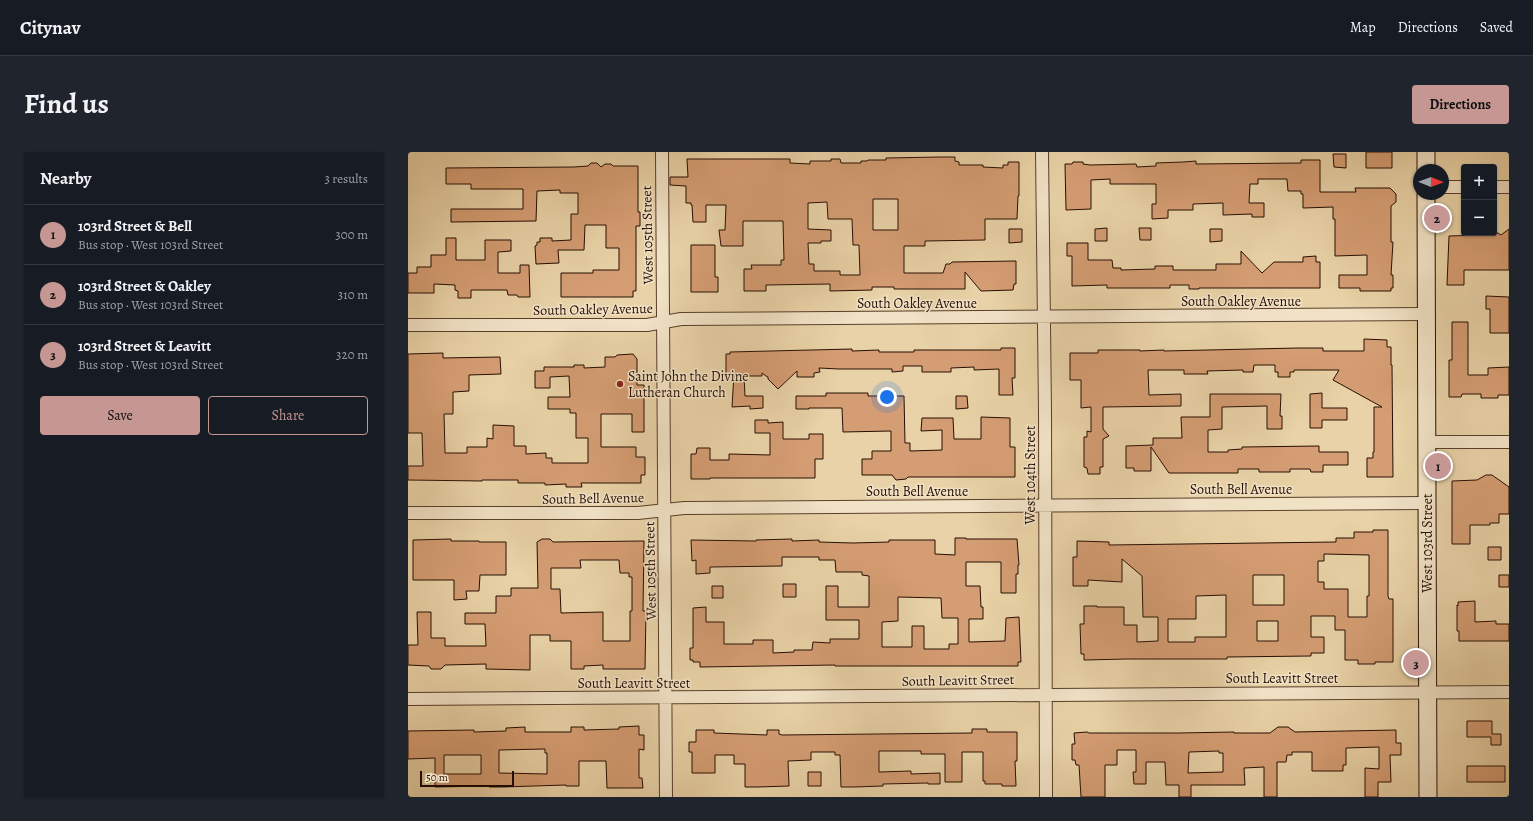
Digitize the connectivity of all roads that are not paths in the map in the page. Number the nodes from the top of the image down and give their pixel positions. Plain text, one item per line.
1 (662, 152) edge
2 (1042, 152) edge
3 (1426, 152) edge
4 (1426, 164) edge
5 (1449, 187) edge
6 (1461, 187) edge
7 (1497, 187) edge
8 (1509, 187) edge
9 (1426, 200) edge
10 (1426, 314) junction
11 (1044, 317) junction
12 (663, 322) junction
13 (408, 325) edge
14 (1427, 442) junction
15 (1509, 442) edge
16 (1427, 503) junction
17 (1045, 506) junction
18 (664, 511) junction
19 (408, 513) edge
20 (1428, 692) junction
21 (1509, 692) edge
22 (1046, 694) junction
23 (666, 698) junction
24 (408, 699) edge
25 (666, 797) edge
26 (1046, 797) edge
27 (1428, 797) edge

1 - 12 street, West 105th Street
2 - 11 street, West 104th Street
3 - 4 main road
5 - 6 street
7 - 8 street
9 - 10 main road, West 103rd Street
10 - 11 street, South Oakley Avenue
10 - 14 main road, West 103rd Street
11 - 12 street, South Oakley Avenue
11 - 17 street, West 104th Street
12 - 13 street, South Oakley Avenue
12 - 18 street, West 105th Street
14 - 15 street
14 - 16 main road, West 103rd Street
16 - 17 street, South Bell Avenue
16 - 20 main road, West 103rd Street
17 - 18 street, South Bell Avenue
17 - 22 street, West 104th Street
18 - 19 street, South Bell Avenue
18 - 23 street, West 105th Street
20 - 21 street, South Leavitt Street
20 - 22 street, South Leavitt Street
20 - 27 main road, West 103rd Street
22 - 23 street, South Leavitt Street
22 - 26 street, West 104th Street
23 - 24 street, South Leavitt Street
23 - 25 street, West 105th Street

